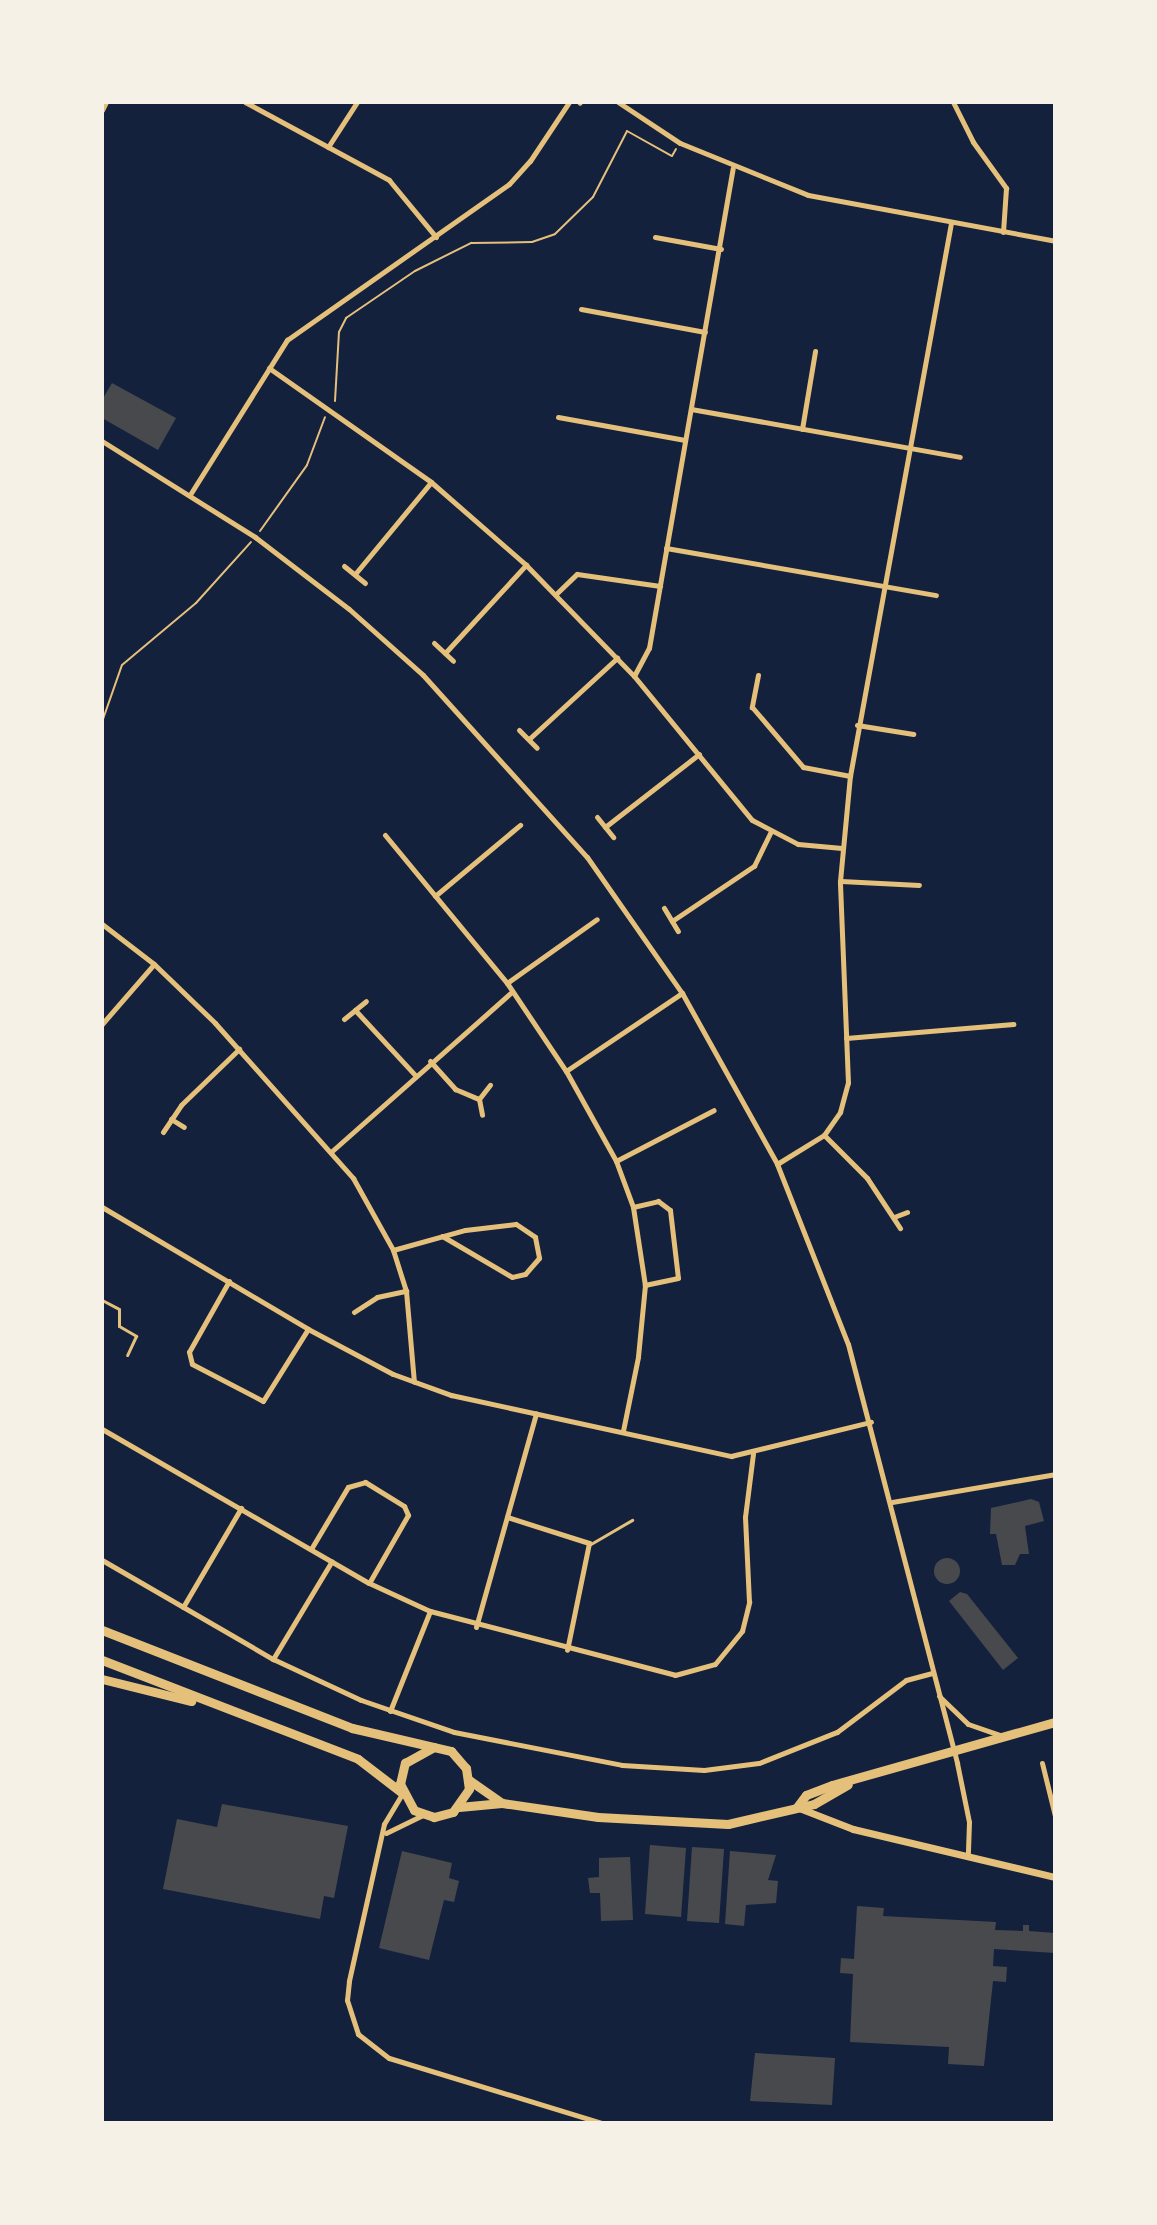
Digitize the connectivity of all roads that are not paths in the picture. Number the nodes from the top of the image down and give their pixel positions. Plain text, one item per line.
1 (106, 102) edge
2 (245, 102) edge
3 (357, 102) edge
4 (569, 102) edge
5 (618, 102) edge
6 (953, 102) edge
7 (102, 110) edge
8 (328, 147) junction
9 (733, 168) junction
10 (951, 223) junction
11 (1003, 232) junction
12 (436, 237) junction
13 (655, 237) dead end
14 (1055, 241) edge
15 (721, 249) junction
16 (581, 309) dead end
17 (705, 332) junction
18 (815, 351) dead end
19 (269, 368) junction
20 (691, 409) junction
21 (558, 417) dead end
22 (802, 429) junction
23 (685, 440) junction
24 (102, 441) edge
25 (909, 447) junction
26 (960, 457) dead end
27 (431, 482) junction
28 (191, 493) junction
29 (666, 548) junction
30 (526, 565) junction
31 (344, 566) dead end
32 (355, 574) junction
33 (365, 583) dead end
34 (660, 586) junction
35 (883, 586) junction
36 (556, 594) junction
37 (936, 595) dead end
38 (434, 643) dead end
39 (445, 653) junction
40 (617, 658) junction
41 (453, 661) dead end
42 (758, 675) dead end
43 (634, 676) junction
44 (857, 725) junction
45 (519, 730) dead end
46 (913, 734) dead end
47 (529, 739) junction
48 (537, 748) dead end
49 (699, 754) junction
50 (850, 776) junction
51 (597, 817) dead end
52 (520, 825) dead end
53 (605, 827) junction
54 (770, 833) junction
55 (385, 835) dead end
56 (613, 837) dead end
57 (842, 848) junction
58 (840, 881) junction
59 (919, 885) dead end
60 (435, 896) junction
61 (664, 908) dead end
62 (597, 919) dead end
63 (672, 921) junction
64 (102, 924) edge
65 (678, 931) dead end
66 (154, 964) junction
67 (507, 983) junction
68 (512, 992) junction
69 (682, 993) junction
70 (366, 1001) dead end
71 (355, 1010) junction
72 (344, 1019) dead end
73 (102, 1024) edge
74 (1013, 1024) dead end
75 (846, 1038) junction
76 (239, 1049) junction
77 (430, 1061) junction
78 (566, 1071) junction
79 (415, 1075) junction
80 (490, 1085) dead end
81 (479, 1099) junction
82 (714, 1110) dead end
83 (482, 1115) dead end
84 (171, 1119) junction
85 (184, 1127) dead end
86 (163, 1132) dead end
87 (824, 1135) junction
88 (332, 1151) junction
89 (616, 1161) junction
90 (777, 1164) junction
91 (102, 1207) edge
92 (633, 1207) junction
93 (907, 1212) dead end
94 (894, 1217) junction
95 (900, 1228) dead end
96 (442, 1236) junction
97 (393, 1250) junction
98 (229, 1281) junction
99 (645, 1285) junction
100 (406, 1291) junction
101 (102, 1300) edge
102 (354, 1312) dead end
103 (308, 1329) junction
104 (127, 1355) dead end
105 (414, 1382) junction
106 (536, 1413) junction
107 (871, 1422) junction
108 (102, 1429) edge
109 (623, 1431) junction
110 (753, 1454) junction
111 (1055, 1474) edge
112 (892, 1502) junction
113 (241, 1508) junction
114 (507, 1517) junction
115 (632, 1520) dead end
116 (589, 1545) junction
117 (311, 1549) junction
118 (102, 1560) edge
119 (332, 1561) junction
120 (369, 1583) junction
121 (183, 1607) junction
122 (430, 1611) junction
123 (476, 1627) junction
124 (104, 1628) edge
125 (567, 1650) junction
126 (273, 1659) junction
127 (102, 1660) edge
128 (933, 1673) junction
129 (102, 1679) edge
130 (939, 1696) junction
131 (229, 1711) junction
132 (390, 1711) junction
133 (1055, 1722) edge
134 (1001, 1736) junction
135 (434, 1747) junction
136 (954, 1749) junction
137 (1042, 1763) dead end
138 (469, 1780) junction
139 (401, 1793) junction
140 (502, 1803) junction
141 (459, 1807) junction
142 (797, 1807) junction
143 (423, 1815) junction
144 (1055, 1816) edge
145 (385, 1834) junction
146 (968, 1855) junction
147 (1055, 1877) edge
148 (601, 2123) edge

1 - 7 street
2 - 8 street
3 - 8 street
4 - 12 street
5 - 9 street
6 - 11 street
8 - 12 street
9 - 10 street
9 - 15 street
10 - 11 street
10 - 25 street
11 - 14 street
12 - 19 street
13 - 15 street
15 - 17 street
16 - 17 street
17 - 20 street
18 - 22 street
19 - 27 street
19 - 28 street
20 - 22 street
20 - 23 street
21 - 23 street
22 - 25 street
23 - 29 street
24 - 28 street
25 - 26 street
25 - 35 street
27 - 30 street
27 - 32 street
28 - 69 street
29 - 34 street
29 - 35 street
30 - 36 street
30 - 39 street
31 - 32 street
32 - 33 street
34 - 36 street
34 - 43 street
35 - 37 street
35 - 44 street
36 - 40 street
38 - 39 street
39 - 41 street
40 - 43 street
40 - 47 street
42 - 50 street
43 - 49 street
44 - 46 street
44 - 50 street
45 - 47 street
47 - 48 street
49 - 53 street
49 - 54 street
50 - 57 street
51 - 53 street
52 - 60 street
53 - 56 street
54 - 57 street
54 - 63 street
55 - 60 street
57 - 58 street
58 - 59 street
58 - 75 street
60 - 67 street
61 - 63 street
62 - 67 street
63 - 65 street
64 - 66 street
66 - 73 street
66 - 76 street
67 - 68 street
68 - 77 street
68 - 78 street
69 - 78 street
69 - 90 street
70 - 71 street
71 - 72 street
71 - 79 street
74 - 75 street
75 - 87 street
76 - 84 street
76 - 88 street
77 - 79 street
77 - 81 street
78 - 89 street
79 - 88 street
80 - 81 street
81 - 83 street
82 - 89 street
84 - 85 street
84 - 86 street
87 - 90 street
87 - 94 street
88 - 97 street
89 - 92 street
90 - 107 street
91 - 98 street
92 - 99 street
92 - 99 street
93 - 94 street
94 - 95 street
96 - 96 street
96 - 97 street
97 - 100 street
98 - 103 street
98 - 103 street
99 - 109 street
100 - 102 street
100 - 105 street
101 - 104 lane
103 - 105 street
105 - 106 street
106 - 109 street
106 - 114 street
107 - 110 street
107 - 112 street
108 - 113 street
109 - 110 street
110 - 125 street
111 - 112 street
112 - 128 street
113 - 117 street
113 - 121 street
114 - 116 street
114 - 123 street
115 - 116 lane
116 - 125 street
117 - 119 street
117 - 120 street
118 - 121 street
119 - 120 street
119 - 126 street
120 - 122 street
121 - 126 street
122 - 123 street
122 - 132 street
123 - 125 street
124 - 135 highway
126 - 132 street
127 - 131 highway
128 - 130 street
128 - 132 street
129 - 131 highway
130 - 134 street
130 - 136 street
131 - 139 highway
133 - 134 highway
134 - 136 highway
135 - 138 highway
135 - 139 highway
136 - 142 highway
136 - 146 street
137 - 144 street
138 - 140 highway
138 - 141 highway
139 - 143 highway
139 - 145 street
140 - 141 highway
140 - 142 highway
141 - 143 highway
142 - 146 street
143 - 145 street
145 - 148 street
146 - 147 street

